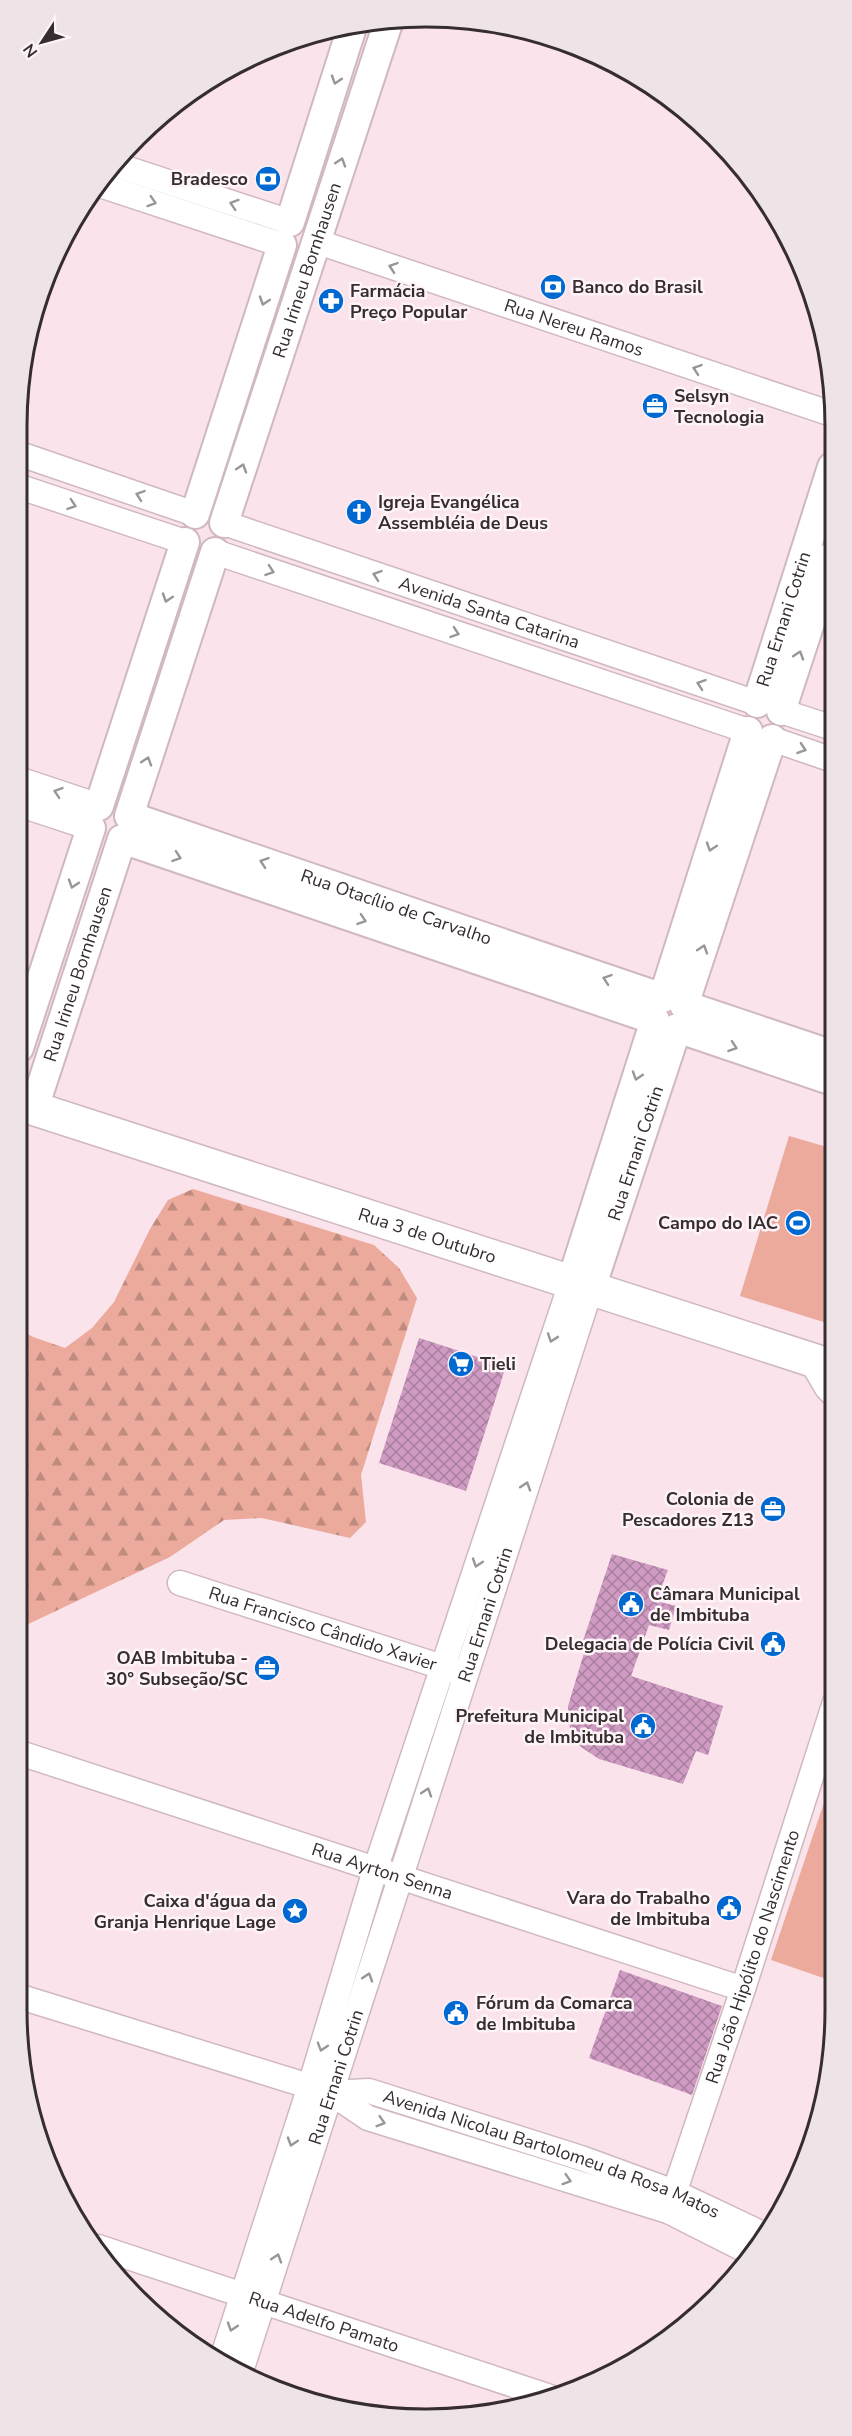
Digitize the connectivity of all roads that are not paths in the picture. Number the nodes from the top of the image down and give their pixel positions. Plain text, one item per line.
1 (385, 29) edge
2 (351, 35) edge
3 (122, 168) edge
4 (106, 187) edge
5 (286, 233) junction
6 (315, 241) junction
7 (253, 335) junction
8 (283, 343) junction
9 (824, 411) edge
10 (27, 456) edge
11 (27, 489) edge
12 (825, 512) edge
13 (195, 514) junction
14 (224, 523) junction
15 (822, 531) edge
16 (185, 543) junction
17 (214, 552) junction
18 (825, 568) edge
19 (800, 610) junction
20 (132, 706) junction
21 (769, 707) junction
22 (162, 715) junction
23 (825, 725) edge
24 (760, 735) junction
25 (825, 757) edge
26 (27, 783) edge
27 (27, 806) edge
28 (95, 817) junction
29 (125, 827) junction
30 (46, 968) junction
31 (77, 976) junction
32 (670, 1013) junction
33 (27, 1024) edge
34 (825, 1065) edge
35 (27, 1106) edge
36 (581, 1286) junction
37 (822, 1363) edge
38 (825, 1382) edge
39 (180, 1584) dead end
40 (454, 1671) junction
41 (825, 1733) edge
42 (27, 1755) edge
43 (375, 1870) junction
44 (400, 1878) junction
45 (742, 1989) junction
46 (27, 1999) edge
47 (320, 2089) junction
48 (671, 2201) junction
49 (758, 2233) edge
50 (746, 2249) edge
51 (107, 2250) edge
52 (253, 2298) junction
53 (224, 2355) edge
54 (242, 2364) edge
55 (537, 2393) edge

6 -> 1 street, Rua Irineu Bornhausen
2 -> 5 street, Rua Irineu Bornhausen
5 -> 3 street
4 -> 5 street
5 - 6 street
5 -> 7 street, Rua Irineu Bornhausen
6 - 8 street, Rua Irineu Bornhausen
9 -> 6 street, Rua Nereu Ramos
7 - 8 street
7 - 13 street, Rua Irineu Bornhausen
14 -> 8 street, Rua Irineu Bornhausen
13 -> 10 street
11 -> 16 street
12 - 15 street, Rua Ernani Cotrin
13 - 14 street
13 - 16 street
14 - 17 street
21 -> 14 street, Avenida Santa Catarina
15 - 19 street, Rua Ernani Cotrin
16 - 17 street
16 -> 20 street, Rua Irineu Bornhausen
17 - 22 street, Rua Irineu Bornhausen
17 -> 24 street, Avenida Santa Catarina
18 - 19 street, Rua Ernani Cotrin
19 - 21 street, Rua Ernani Cotrin
20 - 22 street
20 - 28 street, Rua Irineu Bornhausen
21 - 23 street, Avenida Santa Catarina
21 - 24 street, Rua Ernani Cotrin
29 -> 22 street, Rua Irineu Bornhausen
24 -> 25 street, Avenida Santa Catarina
24 - 32 street, Rua Ernani Cotrin
28 -> 26 street
27 - 28 street
28 - 29 street, Rua Otacílio de Carvalho
28 -> 30 street, Rua Irineu Bornhausen
29 - 31 street, Rua Irineu Bornhausen
29 - 32 street, Rua Otacílio de Carvalho
30 - 31 street
30 - 33 street, Rua Irineu Bornhausen
31 - 35 street, Rua Irineu Bornhausen
32 - 34 street, Rua Otacílio de Carvalho
32 - 36 street, Rua Ernani Cotrin
35 - 36 main road, Rua 3 de Outubro
36 - 37 main road, Rua 3 de Outubro
36 - 40 street, Rua Ernani Cotrin
37 - 38 street
39 - 40 street, Rua Francisco Cândido Xavier
40 - 43 street, Rua Ernani Cotrin
44 -> 40 street, Rua Ernani Cotrin
41 - 45 street, Rua João Hipólito do Nascimento
42 - 43 street, Rua Ayrton Senna
43 - 44 street, Rua Ayrton Senna
43 -> 47 street, Rua Ernani Cotrin
44 - 45 street, Rua Ayrton Senna
47 -> 44 street, Rua Ernani Cotrin
45 - 48 street, Rua João Hipólito do Nascimento
46 - 47 street, Avenida Nicolau Bartolomeu da Rosa Matos
47 - 48 street, Avenida Nicolau Bartolomeu da Rosa Matos
47 - 52 street, Rua Ernani Cotrin
48 - 49 street, Avenida Nicolau Bartolomeu da Rosa Matos
48 - 50 street, Avenida Nicolau Bartolomeu da Rosa Matos
51 - 52 street, Rua Adelfo Pamato
52 -> 53 street, Rua Ernani Cotrin
52 - 54 street, Rua Ernani Cotrin
52 - 55 street, Rua Adelfo Pamato

